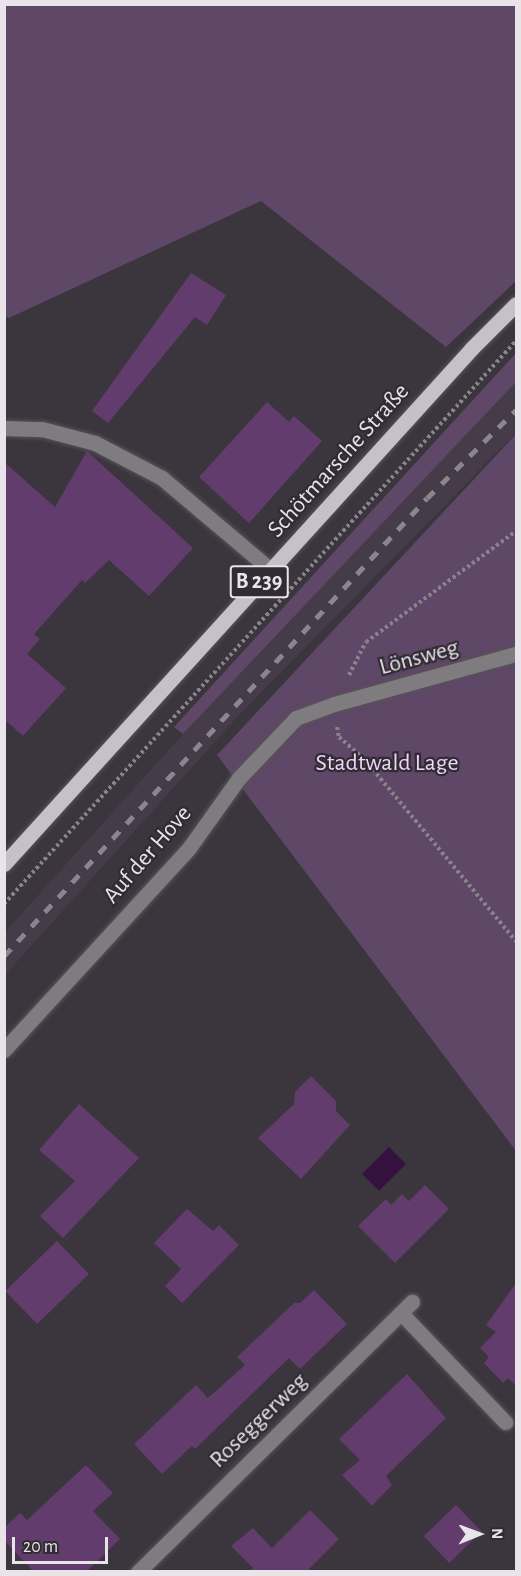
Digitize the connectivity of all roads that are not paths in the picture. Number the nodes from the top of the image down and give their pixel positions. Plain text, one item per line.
1 (516, 304) edge
2 (4, 429) edge
3 (271, 570) junction
4 (516, 654) edge
5 (334, 704) joint
6 (4, 864) edge
7 (4, 1050) edge
8 (505, 1422) dead end
9 (138, 1572) edge

1 - 3 main road, Schötmarsche Straße / B 239
2 - 3 street
3 - 6 main road, Schötmarsche Straße / B 239
4 - 5 street, Lönsweg
5 - 7 street, Auf der Hove
8 - 9 street, Roseggerweg

